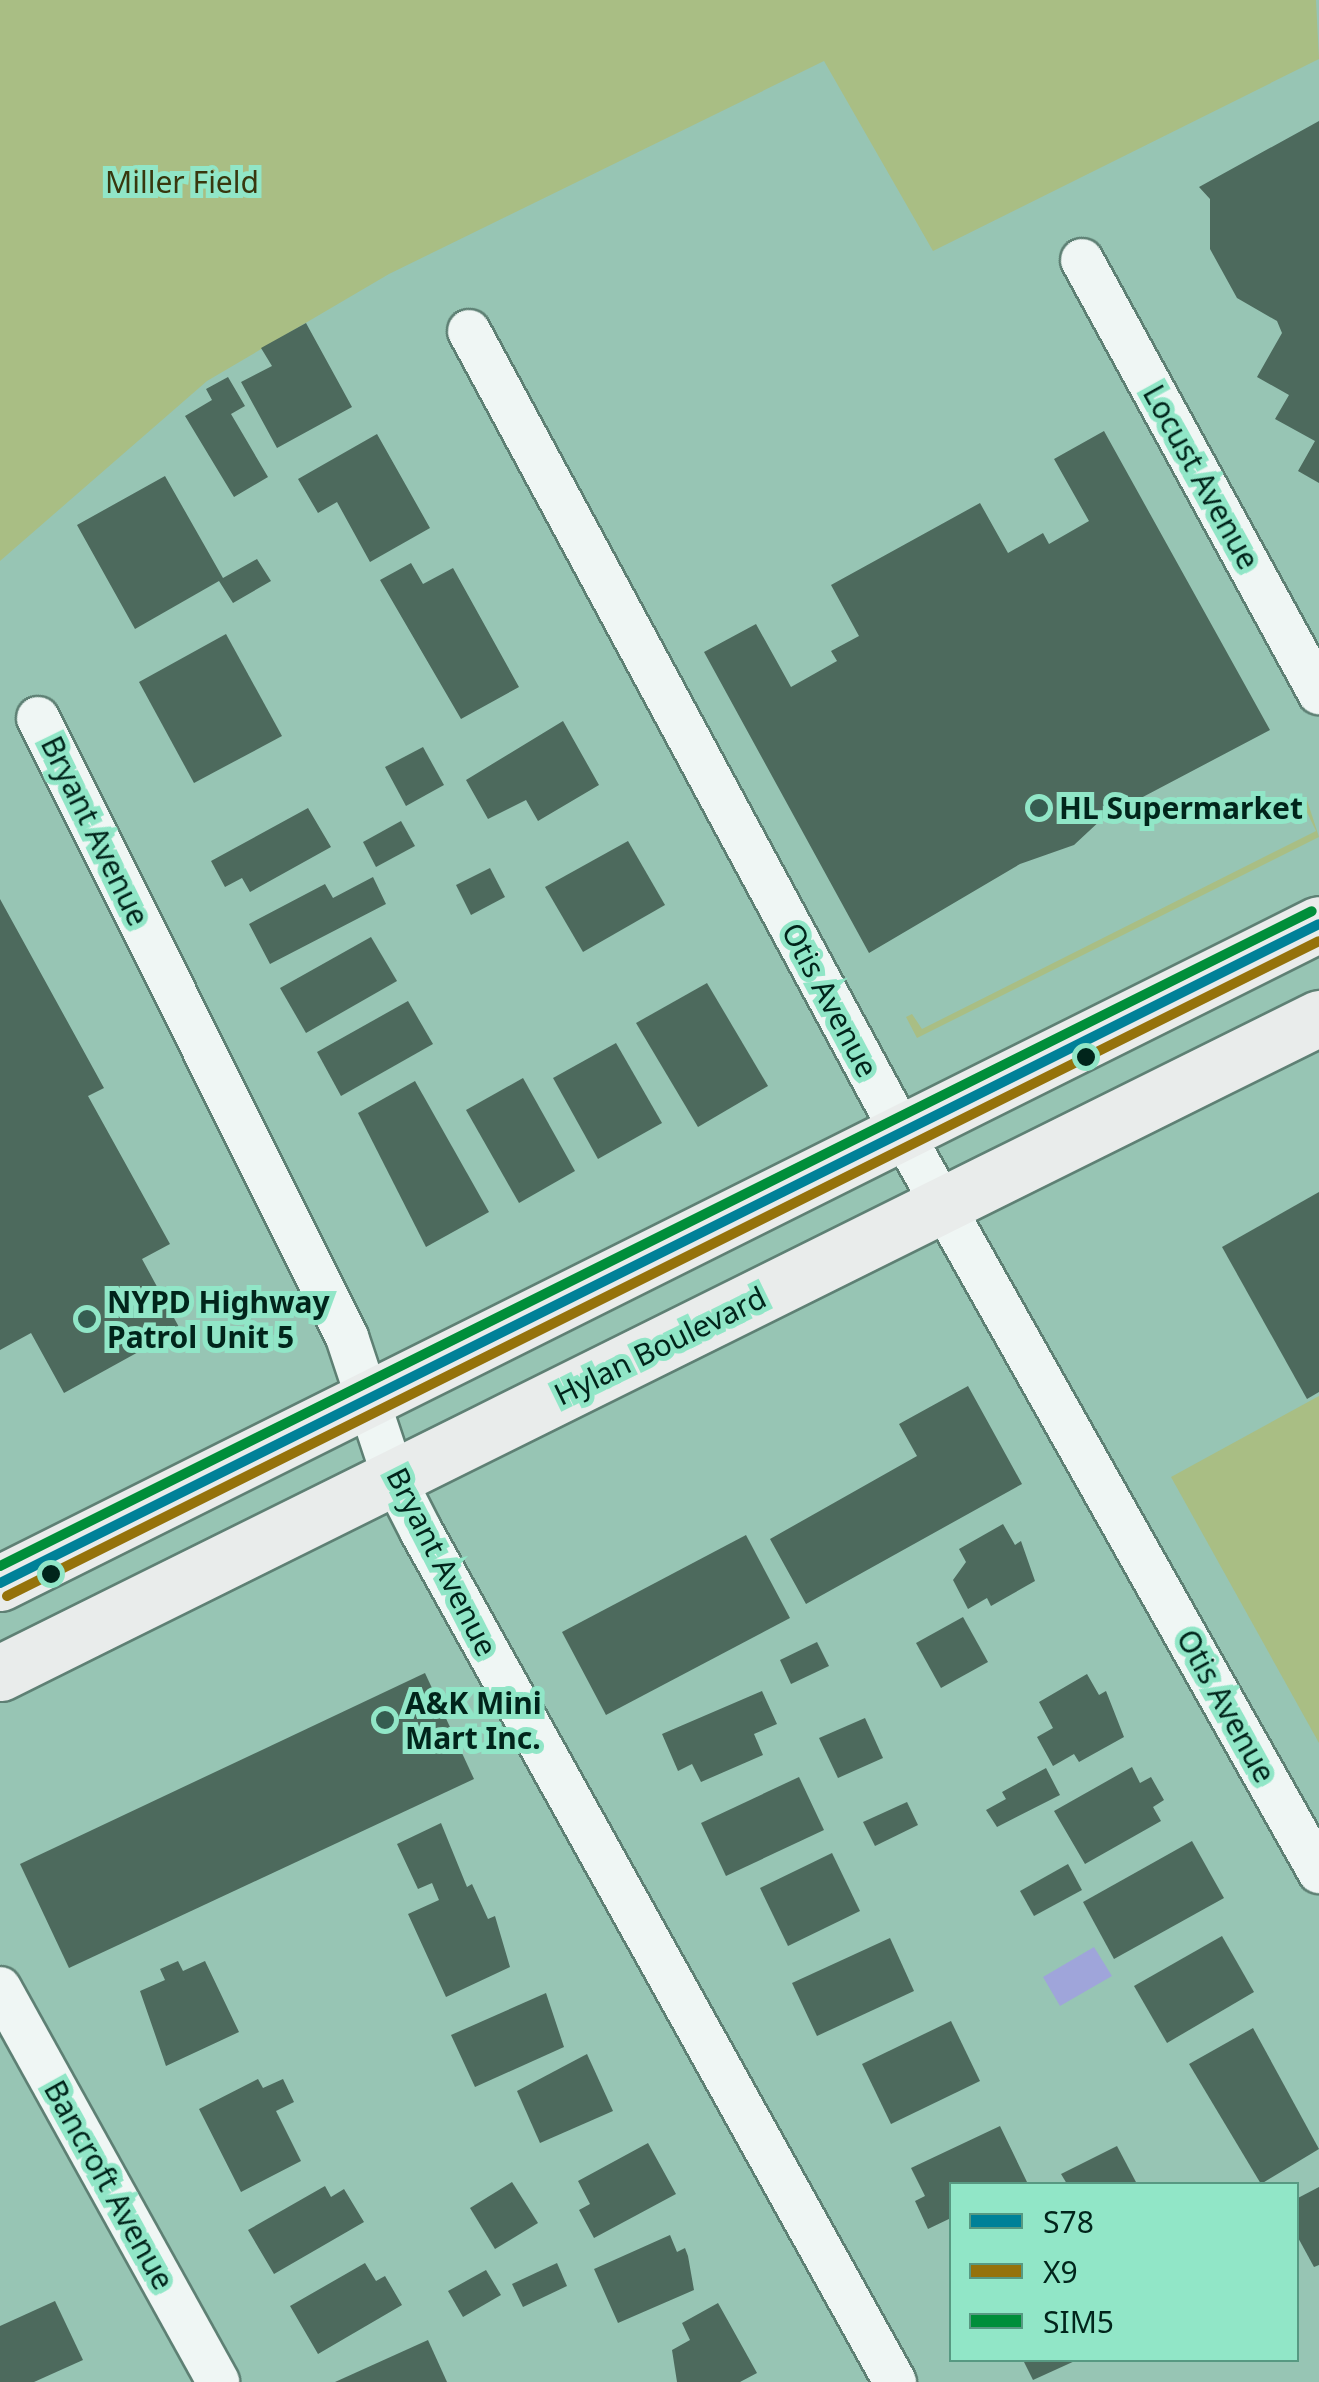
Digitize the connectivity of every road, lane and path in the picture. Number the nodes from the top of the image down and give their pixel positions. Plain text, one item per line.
1 (1082, 260) dead end
2 (468, 332) dead end
3 (1319, 693) edge
4 (38, 718) dead end
5 (1319, 924) edge
6 (1319, 1018) edge
7 (901, 1131) junction
8 (942, 1206) junction
9 (369, 1398) junction
10 (394, 1478) junction
11 (24, 1571) edge
12 (87, 1628) junction
13 (0, 1673) edge
14 (1319, 1872) edge
15 (0, 1988) edge
16 (218, 2382) edge
17 (895, 2382) edge

1 - 3 street, Locust Avenue
2 - 7 street, Otis Avenue
4 - 9 street, Bryant Avenue
5 - 7 main road
6 - 8 main road, Hylan Boulevard
7 - 8 street, Otis Avenue
7 - 9 main road
8 - 10 main road, Hylan Boulevard
8 - 14 street, Otis Avenue
9 - 10 street, Bryant Avenue
9 - 11 main road
10 - 12 main road, Hylan Boulevard
10 - 17 street, Bryant Avenue
11 - 12 main road
12 - 13 main road, Hylan Boulevard
15 - 16 street, Bancroft Avenue

